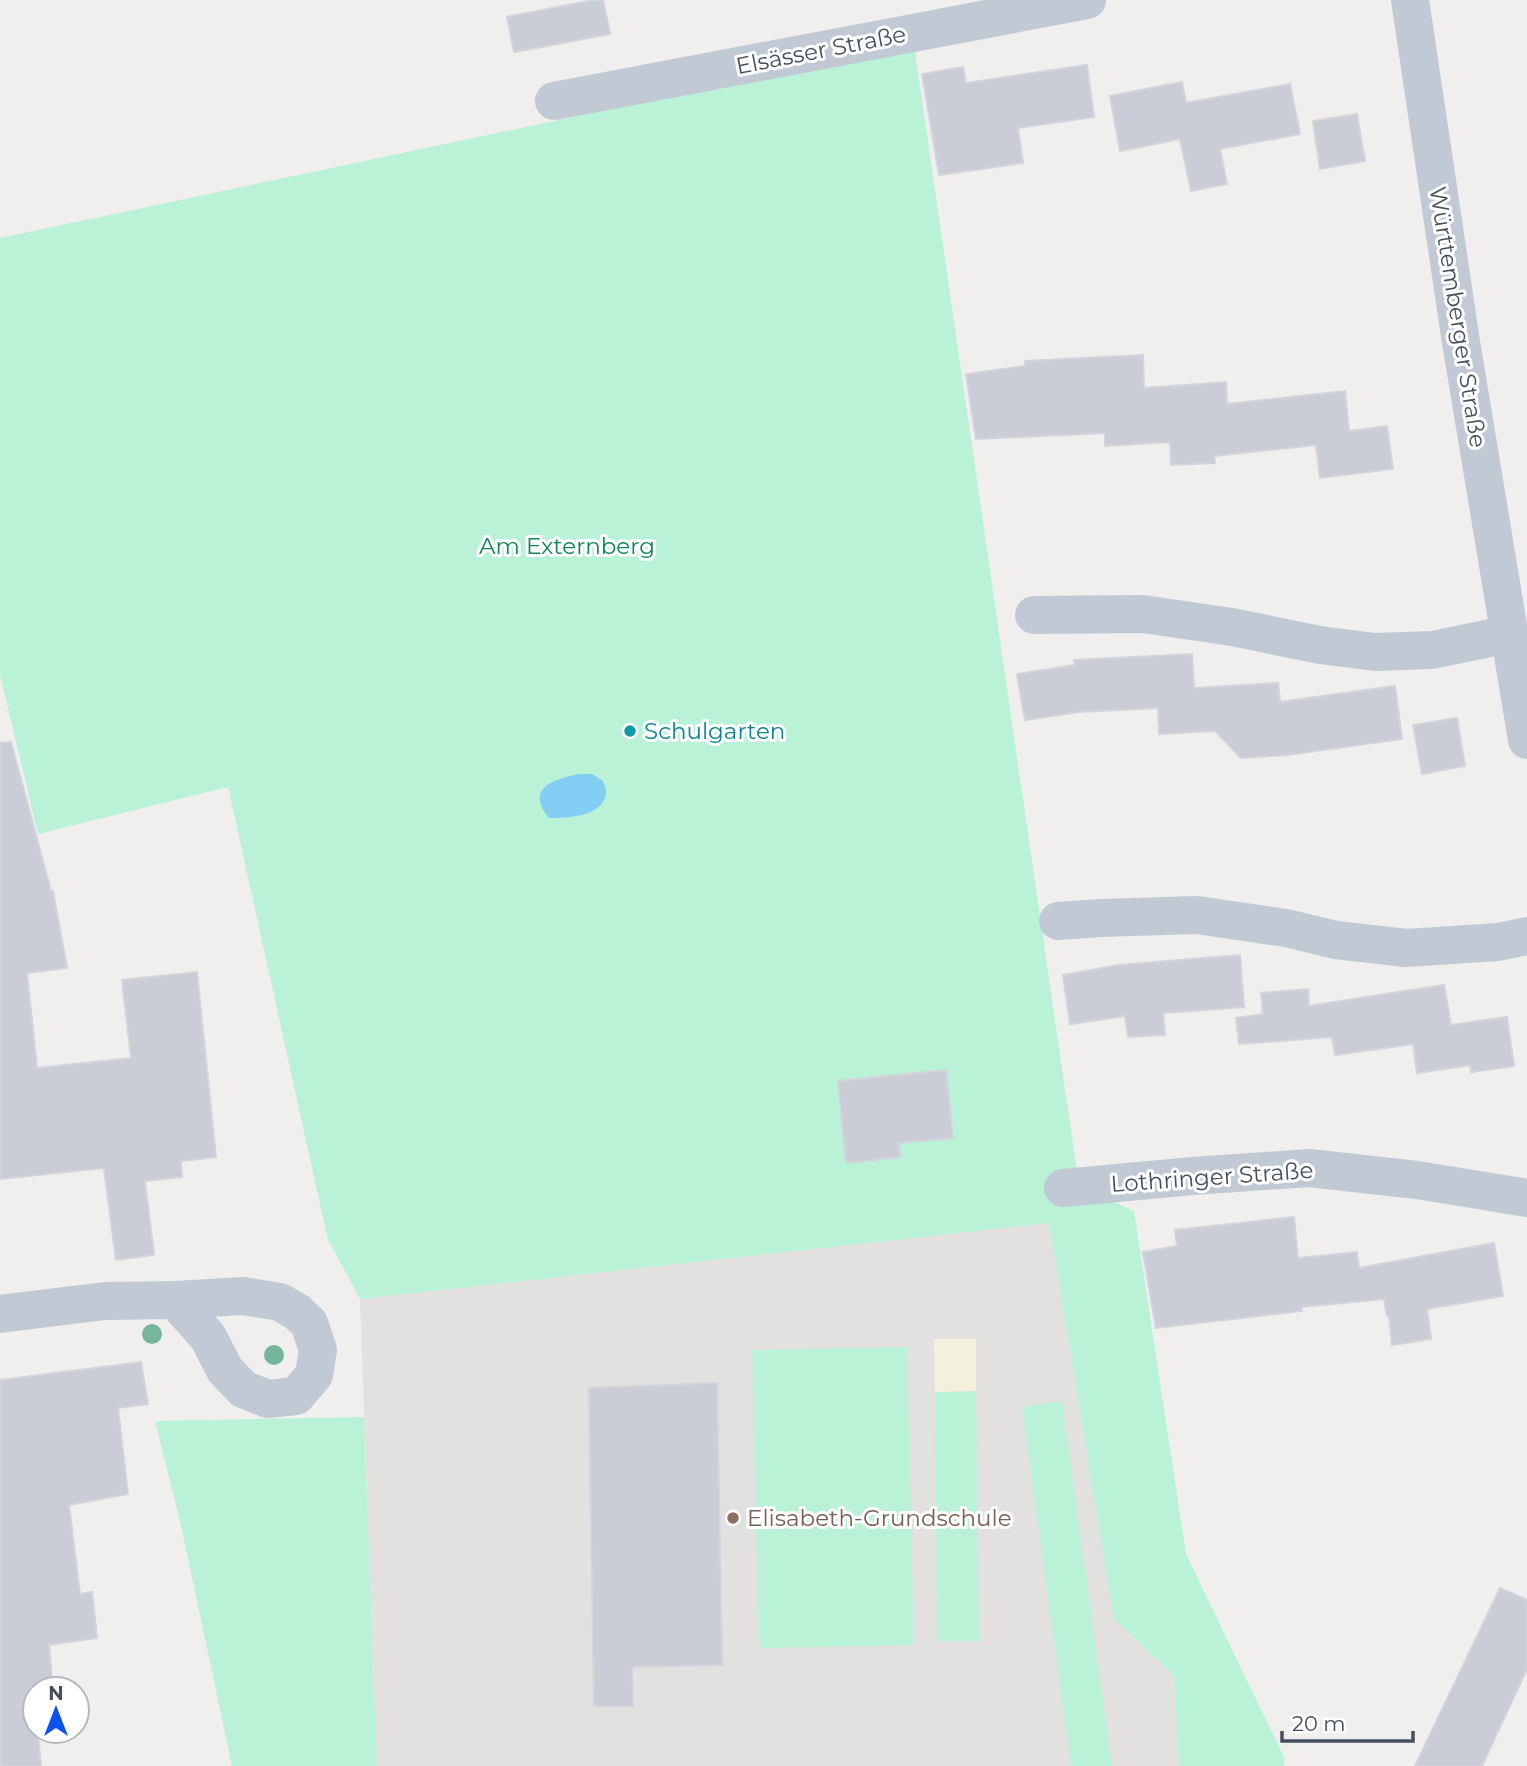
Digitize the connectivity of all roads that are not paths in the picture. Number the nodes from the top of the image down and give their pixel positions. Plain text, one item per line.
1 (1087, 0) edge
2 (1409, 0) edge
3 (554, 101) dead end
4 (1034, 615) dead end
5 (1510, 634) junction
6 (1527, 740) edge
7 (1058, 921) dead end
8 (1527, 936) edge
9 (1063, 1188) dead end
10 (1527, 1198) edge
11 (175, 1300) dead end
12 (0, 1314) edge

1 - 3 street, Elsässer Straße
2 - 5 street, Württemberger Straße
4 - 5 street
5 - 6 street, Württemberger Straße
7 - 8 street
9 - 10 street, Lothringer Straße
11 - 12 street

